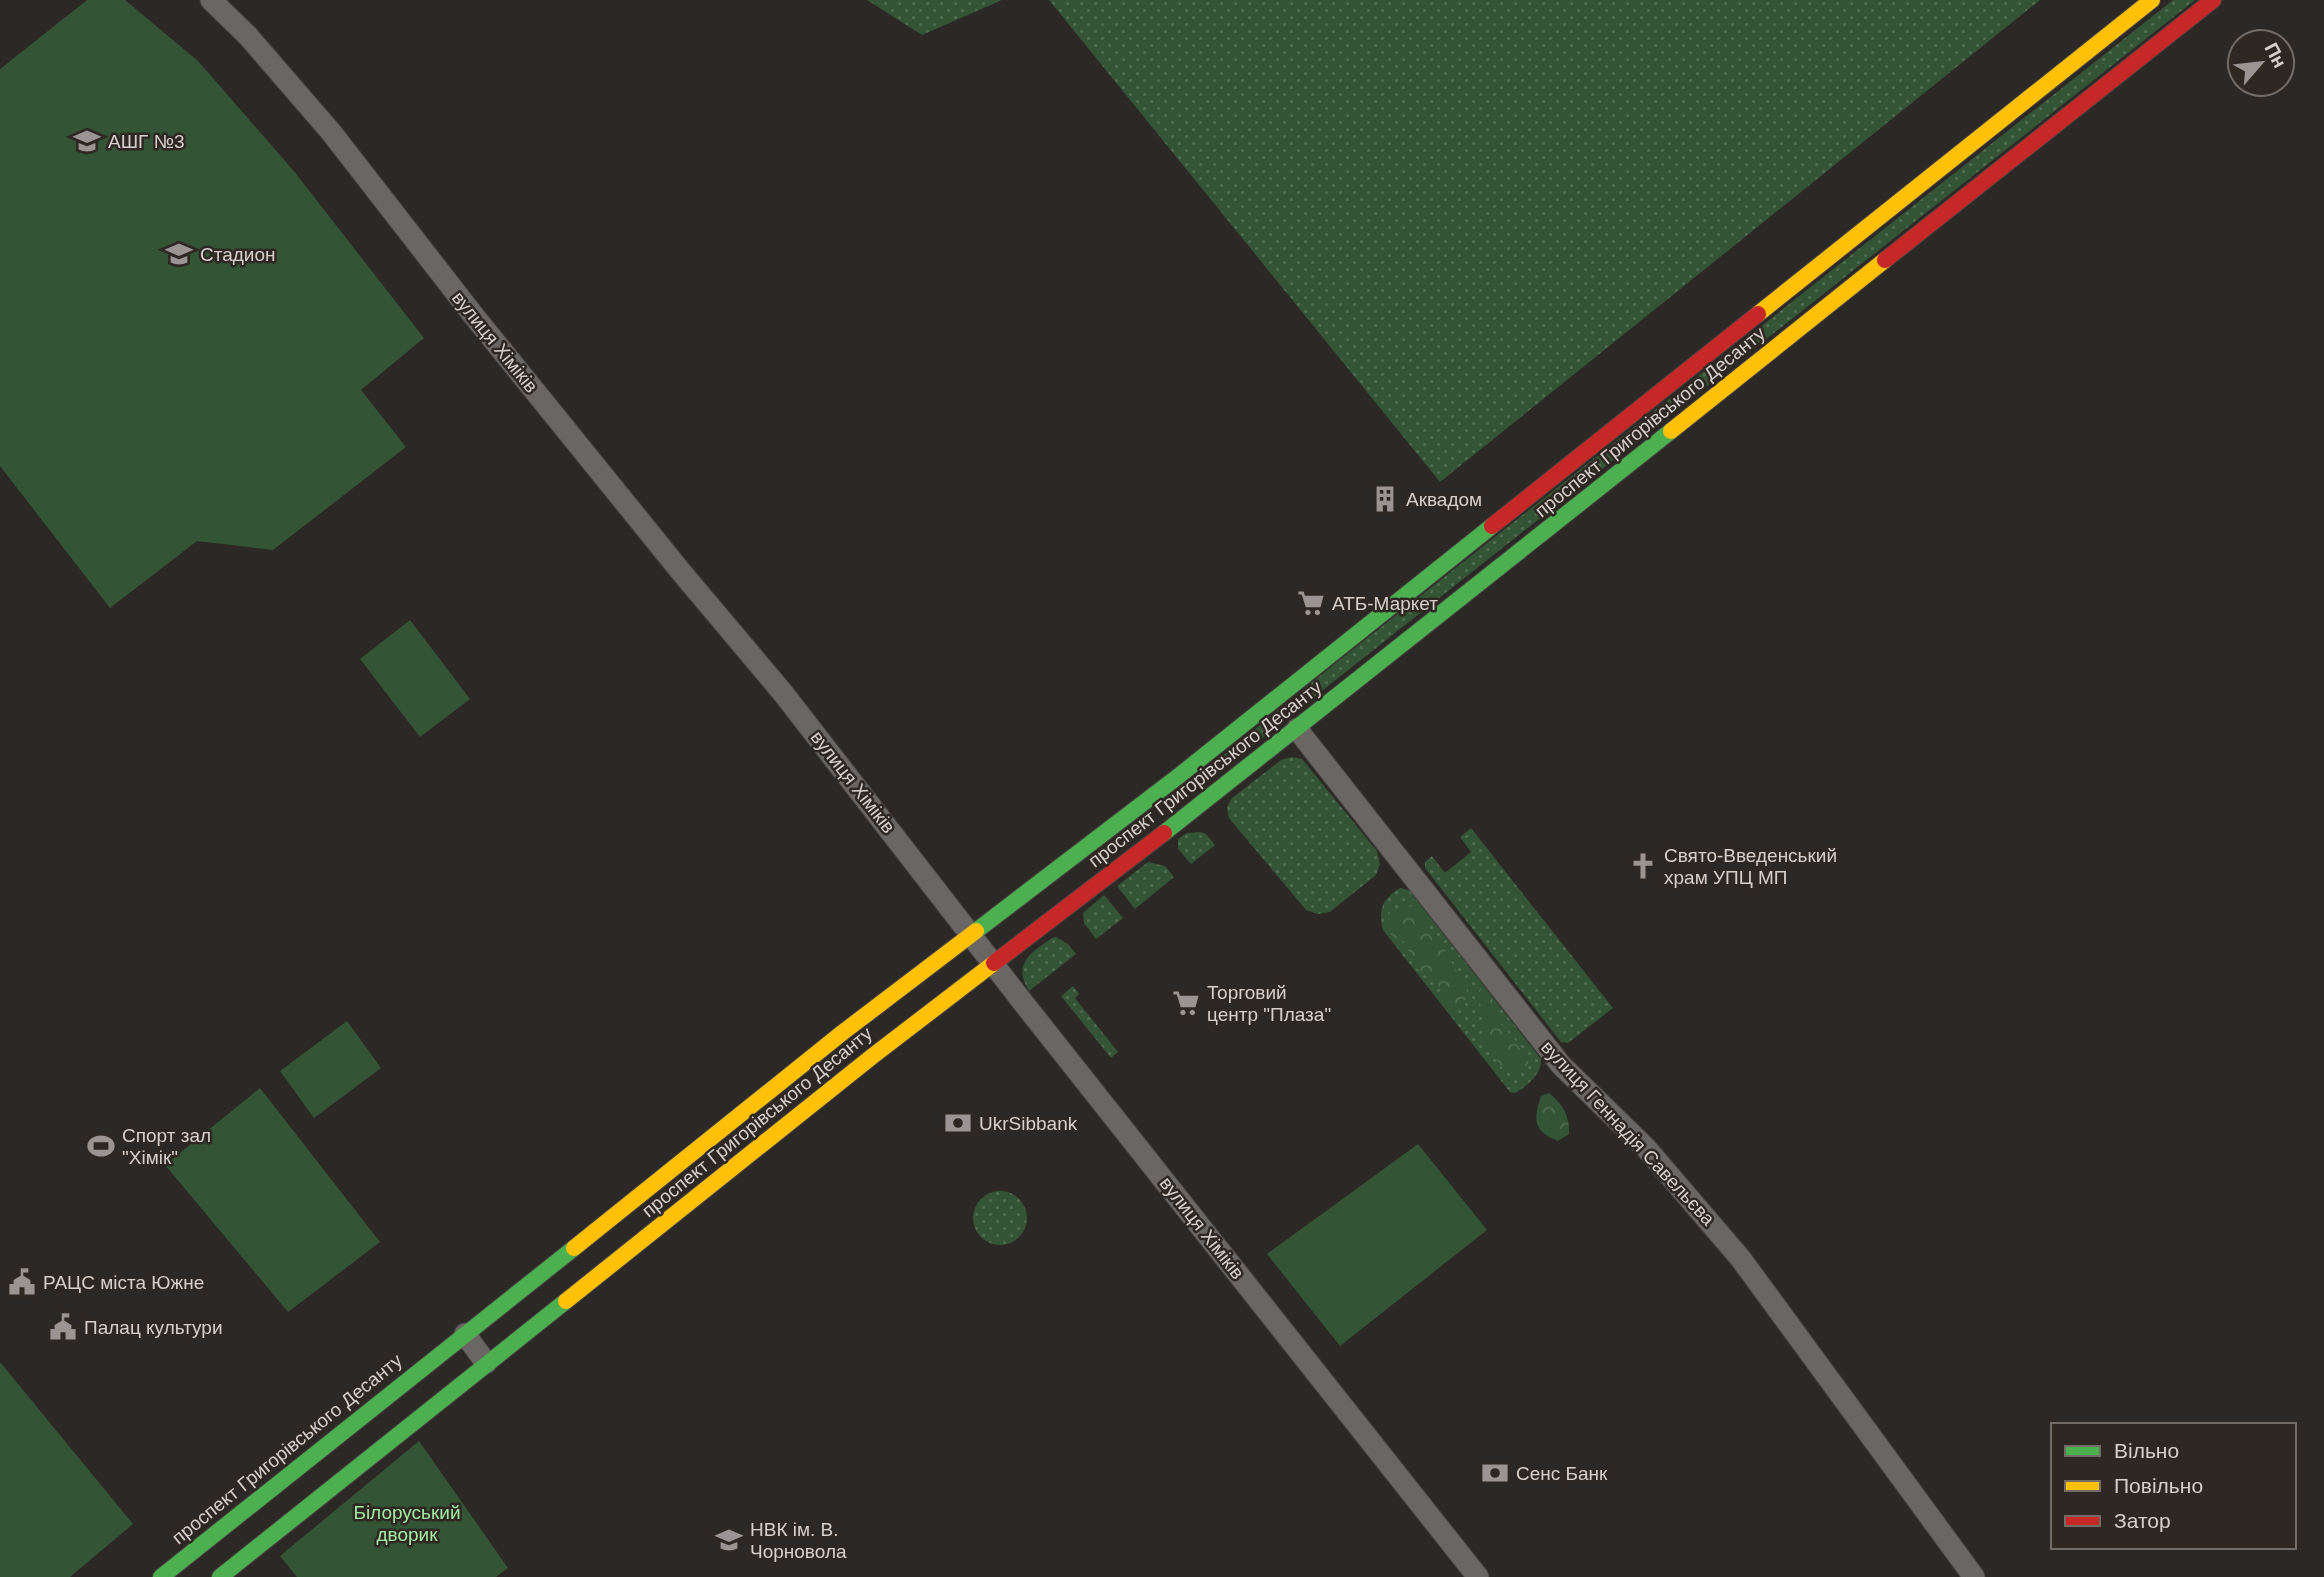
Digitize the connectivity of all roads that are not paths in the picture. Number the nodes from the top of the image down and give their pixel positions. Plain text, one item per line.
1 (211, 0) edge
2 (2152, 0) edge
3 (2213, 0) edge
4 (1297, 729) junction
5 (972, 935) junction
6 (995, 963) junction
7 (712, 1138) junction
8 (735, 1166) junction
9 (465, 1334) junction
10 (486, 1363) junction
11 (161, 1577) edge
12 (220, 1577) edge
13 (1478, 1577) edge
14 (1974, 1577) edge

1 - 5 street, вулиця Хіміків
2 - 5 street, проспект Григорівського Десанту
3 - 4 street, проспект Григорівського Десанту
4 - 6 street, проспект Григорівського Десанту
4 - 14 street, вулиця Геннадія Савельєва
5 - 6 street, вулиця Хіміків
5 - 7 street, проспект Григорівського Десанту
6 - 8 street, проспект Григорівського Десанту
6 - 13 street, вулиця Хіміків
7 - 8 street
7 - 9 street, проспект Григорівського Десанту
8 - 10 street, проспект Григорівського Десанту
9 - 10 street
9 - 11 street, проспект Григорівського Десанту
10 - 12 street, проспект Григорівського Десанту

